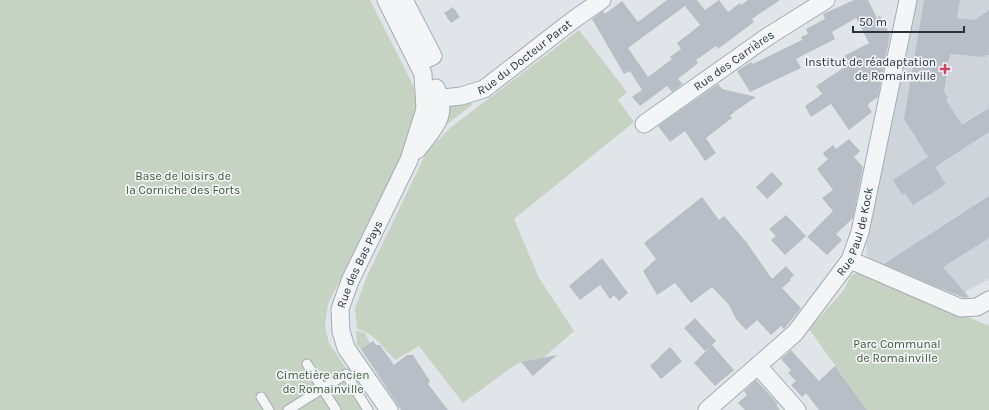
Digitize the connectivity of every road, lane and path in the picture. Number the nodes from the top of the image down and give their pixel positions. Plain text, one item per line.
1 (386, 0) edge
2 (404, 0) edge
3 (602, 0) edge
4 (826, 0) edge
5 (908, 0) edge
6 (421, 68) junction
7 (440, 97) junction
8 (425, 110) junction
9 (644, 124) dead end
10 (409, 160) junction
11 (850, 260) junction
12 (989, 300) edge
13 (307, 364) dead end
14 (758, 366) junction
15 (323, 389) junction
16 (261, 397) dead end
17 (269, 410) edge
18 (288, 410) edge
19 (336, 410) edge
20 (368, 410) edge
21 (389, 410) edge
22 (707, 410) edge
23 (797, 410) edge

1 - 6 street
2 - 6 street
3 - 7 street, Rue du Docteur Parat
4 - 9 street, Rue des Carrières
5 - 11 street, Rue Paul de Kock
6 - 7 street
6 - 8 street
7 - 8 street
7 - 10 street, Rue des Bas Pays
8 - 10 street, Rue des Bas Pays
10 - 21 street, Rue des Bas Pays
11 - 12 street
11 - 14 street, Rue Paul de Kock
13 - 15 lane
14 - 22 street, Rue Paul de Kock
14 - 23 street
15 - 18 lane
15 - 19 lane
15 - 20 lane
16 - 17 lane

